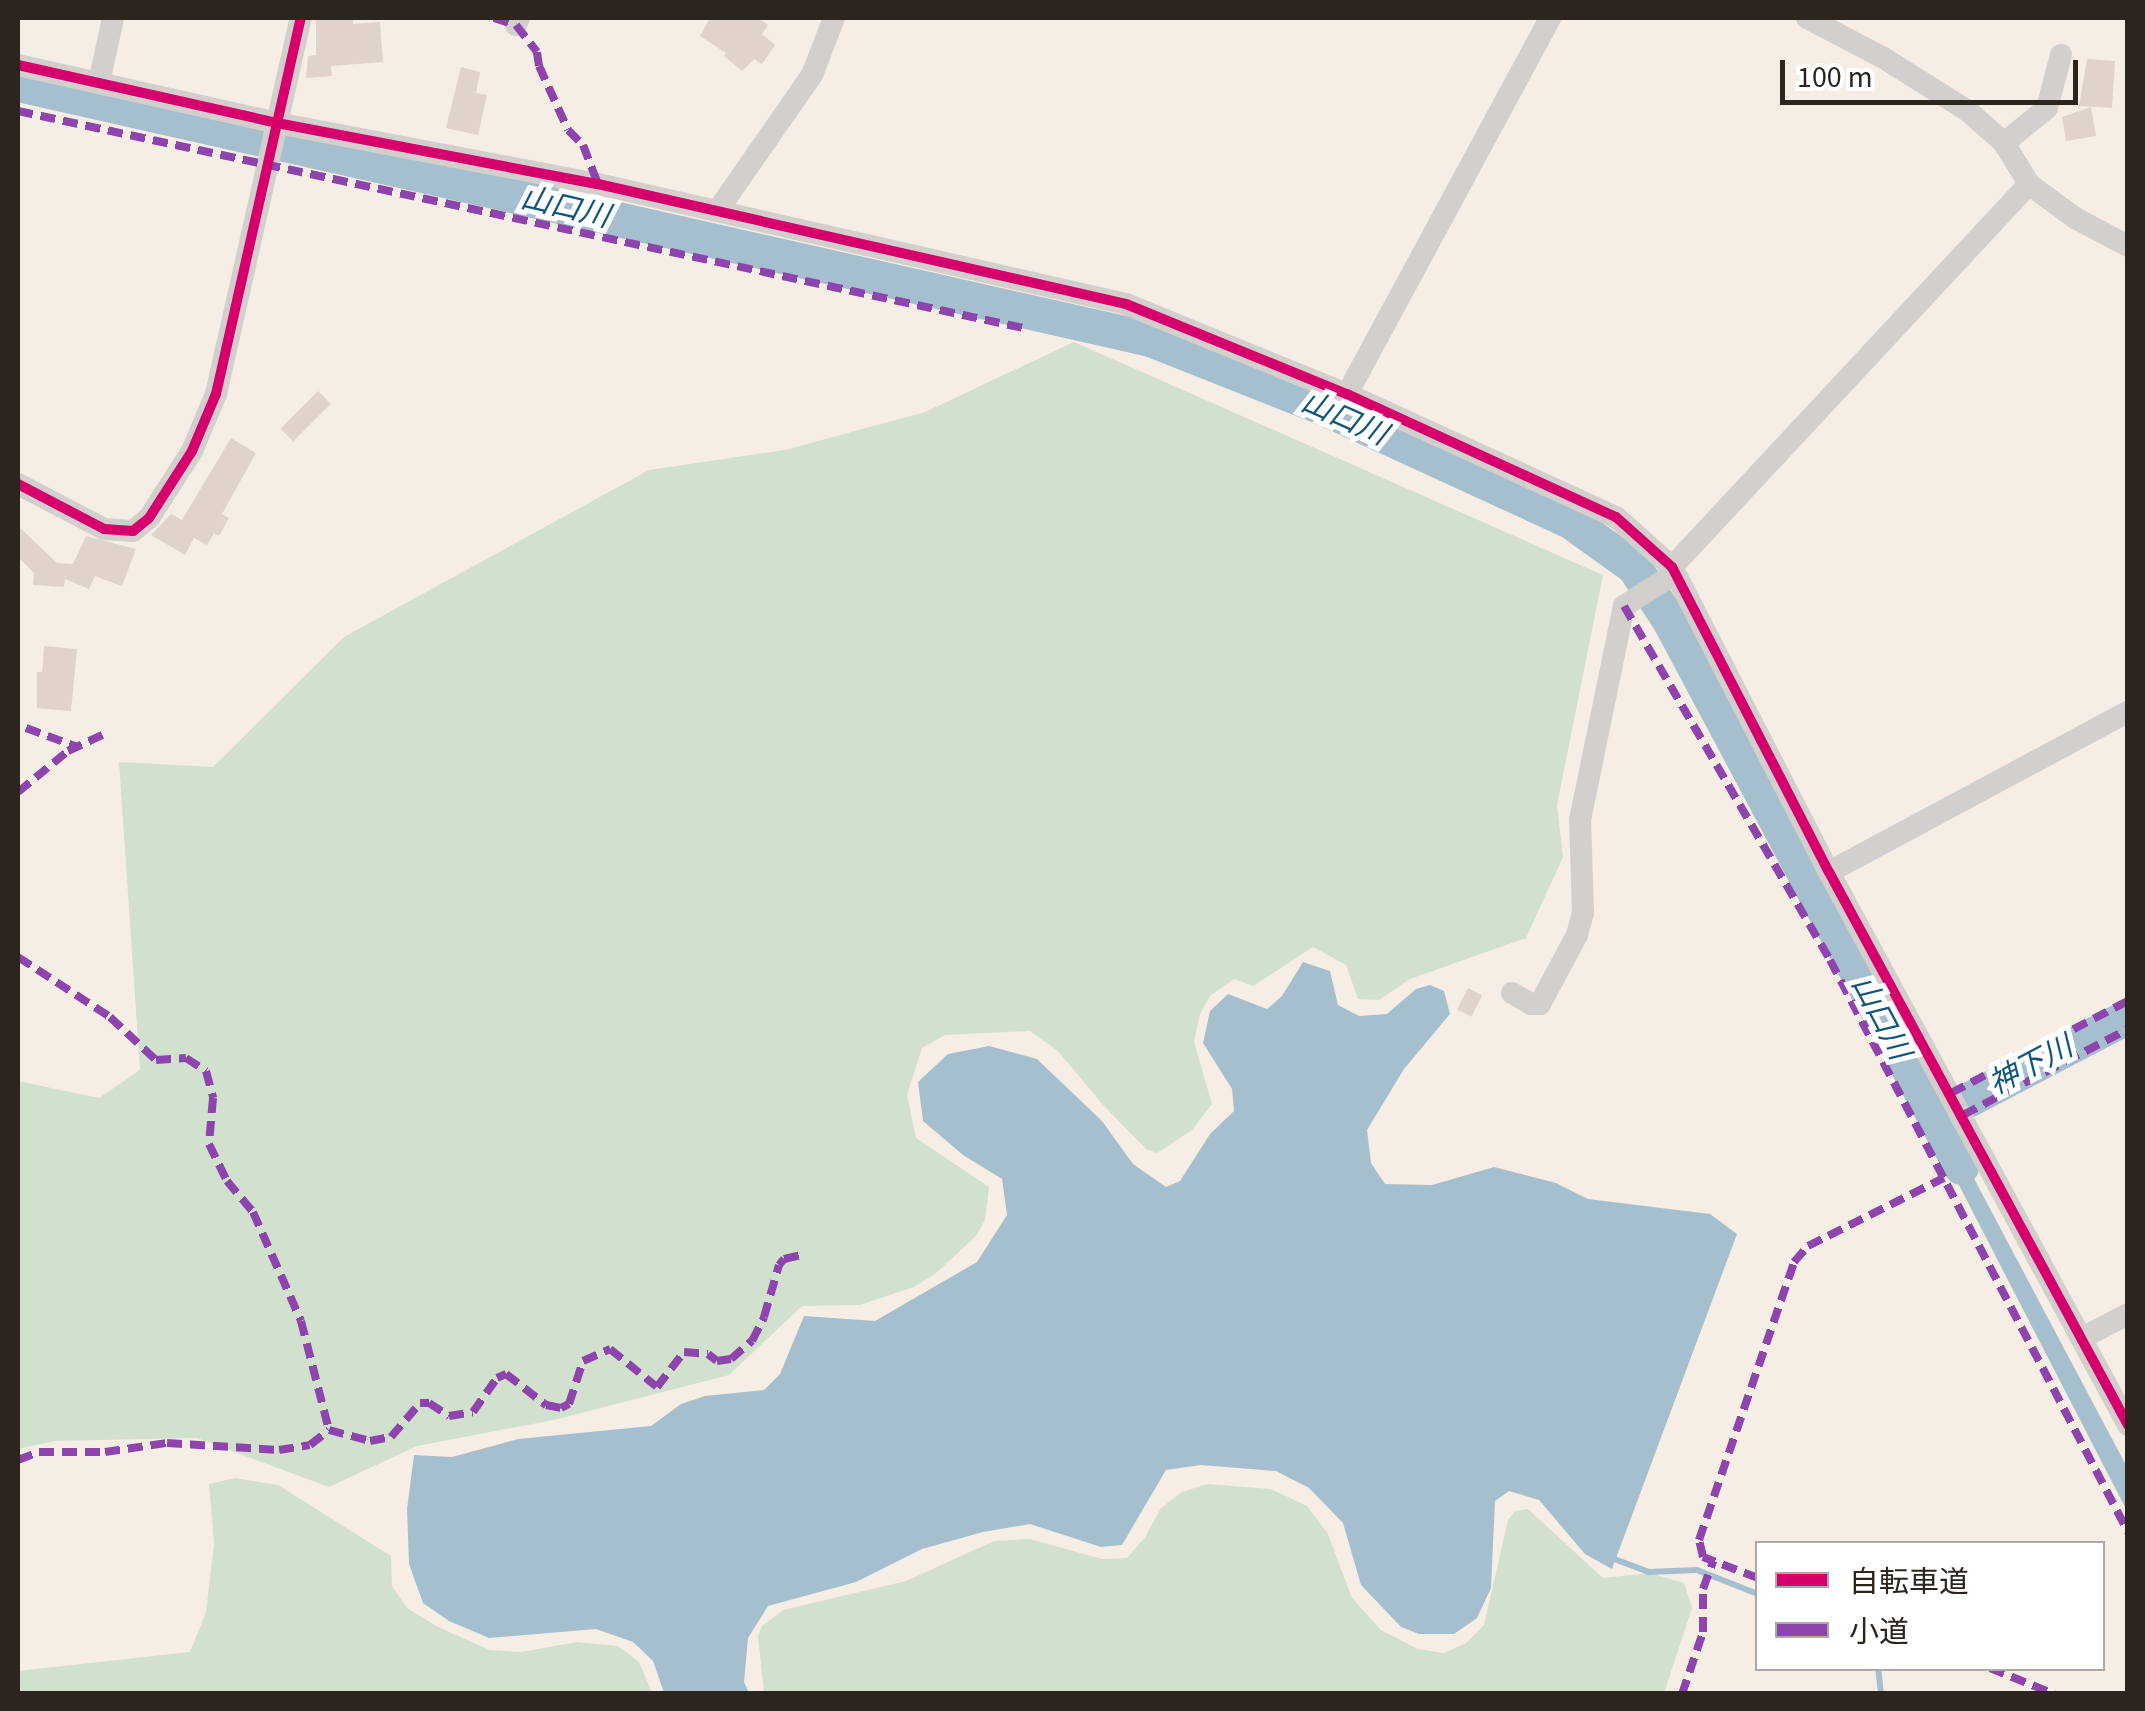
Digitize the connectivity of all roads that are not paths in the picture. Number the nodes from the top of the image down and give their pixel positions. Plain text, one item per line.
1 (113, 18) edge
2 (301, 18) edge
3 (834, 18) edge
4 (1550, 18) edge
5 (1807, 18) edge
6 (2061, 55) dead end
7 (18, 66) edge
8 (98, 83) junction
9 (276, 126) junction
10 (2004, 143) junction
11 (2029, 184) junction
12 (718, 210) junction
13 (2128, 246) edge
14 (1347, 394) junction
15 (18, 484) edge
16 (1669, 573) junction
17 (2128, 712) edge
18 (1829, 872) junction
19 (1512, 992) dead end
20 (2128, 1314) edge
21 (2082, 1338) junction
22 (2128, 1425) edge

1 - 8 street
2 - 9 street
3 - 12 street
4 - 14 street
5 - 10 street
6 - 10 street
7 - 8 street
8 - 9 street
9 - 12 street
9 - 15 street
10 - 11 street
11 - 13 street
11 - 16 street
12 - 14 street
14 - 16 street
16 - 18 street
16 - 19 street
17 - 18 street
18 - 21 street
20 - 21 street
21 - 22 street

